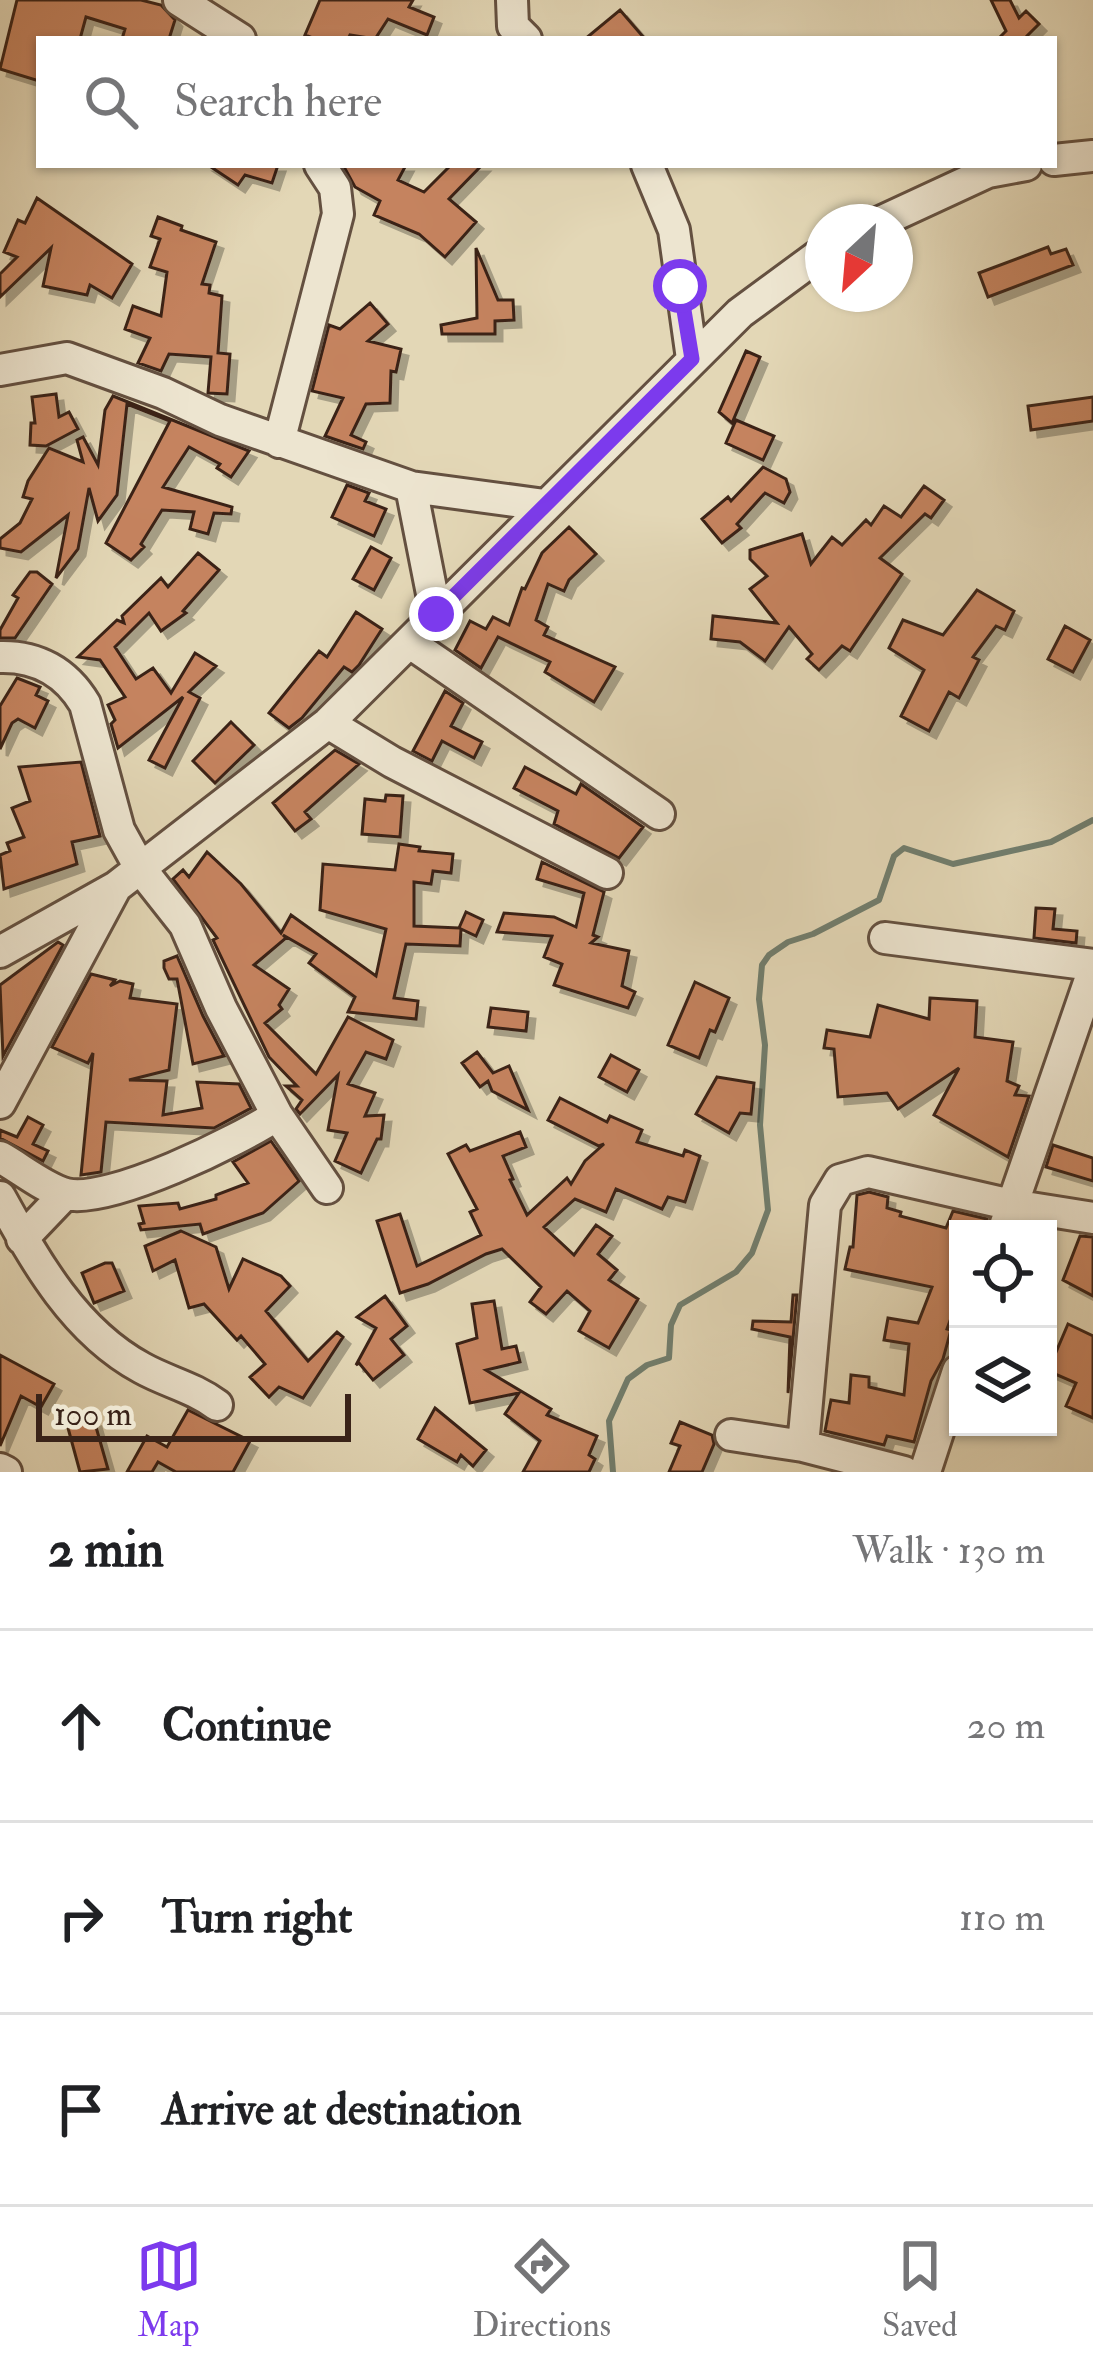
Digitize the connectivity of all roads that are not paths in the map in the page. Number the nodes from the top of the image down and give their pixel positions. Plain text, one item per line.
1 (179, 0) edge
2 (512, 0) edge
3 (235, 36) edge
4 (523, 36) edge
5 (1093, 156) edge
6 (1057, 160) edge
7 (648, 168) edge
8 (1010, 168) edge
9 (334, 173) edge
10 (913, 207) edge
11 (805, 265) edge
12 (692, 359) junction
13 (0, 370) edge
14 (279, 442) junction
15 (410, 488) junction
16 (545, 505) junction
17 (436, 614) junction
18 (410, 643) junction
19 (0, 658) edge
20 (328, 723) junction
21 (659, 814) dead end
22 (607, 873) dead end
23 (128, 877) junction
24 (884, 938) dead end
25 (0, 952) edge
26 (1093, 968) edge
27 (0, 1102) edge
28 (277, 1115) junction
29 (0, 1157) edge
30 (327, 1188) dead end
31 (65, 1194) junction
32 (0, 1197) edge
33 (1008, 1217) edge
34 (1093, 1218) edge
35 (22, 1239) junction
36 (949, 1399) edge
37 (217, 1405) dead end
38 (731, 1435) dead end
39 (803, 1446) junction
40 (904, 1472) edge
41 (926, 1472) edge

1 - 3 street
2 - 4 street
5 - 6 street
7 - 12 street
8 - 10 street
9 - 14 street
11 - 12 street
12 - 16 street
13 - 14 street
14 - 15 street
15 - 16 street
15 - 17 street
16 - 17 street
17 - 18 street
18 - 20 street
18 - 21 street
19 - 23 street
20 - 22 street
20 - 23 street
23 - 25 street
23 - 27 street
23 - 28 street
24 - 26 street
26 - 33 street
28 - 30 street
28 - 31 street
29 - 31 street
31 - 35 street
32 - 35 street
33 - 34 street
33 - 39 street
35 - 37 street
36 - 41 street
38 - 39 street
39 - 40 street

